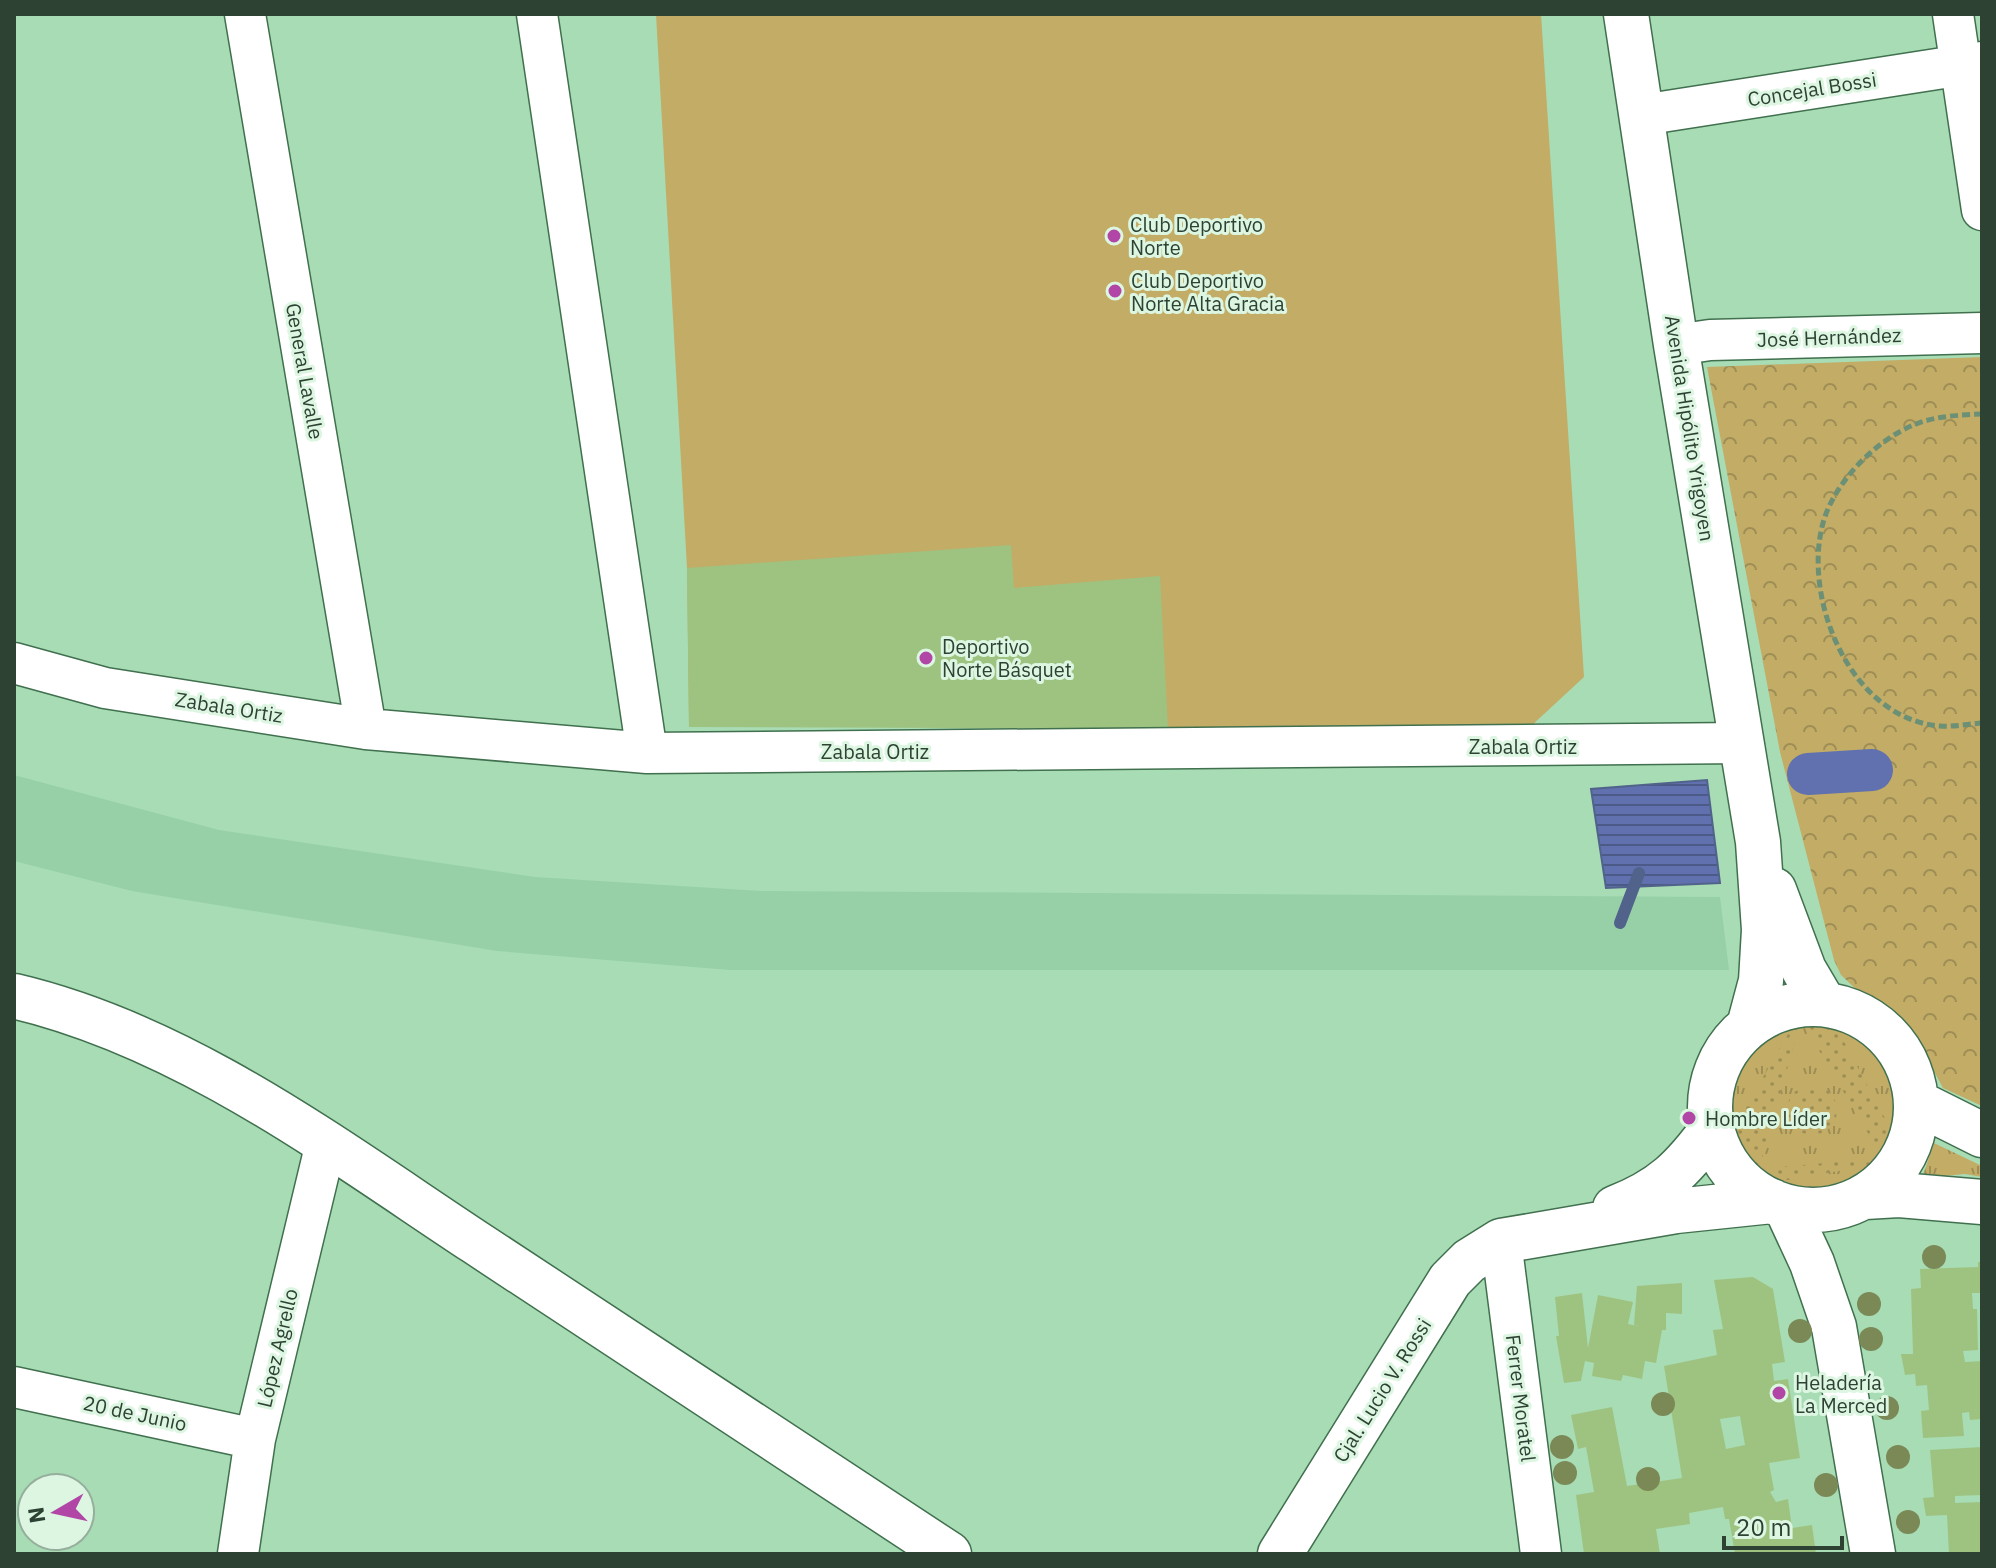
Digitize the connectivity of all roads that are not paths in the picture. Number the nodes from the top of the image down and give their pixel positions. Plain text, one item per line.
1 (245, 14) edge
2 (537, 14) edge
3 (1626, 14) edge
4 (1953, 14) edge
5 (1971, 64) edge
6 (1642, 115) junction
7 (1982, 210) edge
8 (1982, 333) edge
9 (1676, 345) junction
10 (14, 663) edge
11 (366, 729) junction
12 (1743, 743) junction
13 (647, 753) junction
14 (1758, 842) junction
15 (14, 996) edge
16 (1824, 1004) junction
17 (1749, 1026) junction
18 (1916, 1102) junction
19 (1713, 1128) junction
20 (1982, 1135) edge
21 (326, 1143) junction
22 (1857, 1200) junction
23 (1982, 1202) edge
24 (1779, 1204) junction
25 (1556, 1229) junction
26 (1501, 1241) junction
27 (1834, 1327) junction
28 (14, 1387) edge
29 (255, 1439) junction
30 (238, 1554) edge
31 (949, 1554) edge
32 (1280, 1554) edge
33 (1541, 1554) edge
34 (1873, 1554) edge

1 - 11 street, General Lavalle
2 - 13 street
3 - 6 main road, Avenida Hipólito Yrigoyen
4 - 5 street
5 - 6 street, Concejal Bossi
5 - 7 street
6 - 9 main road, Avenida Hipólito Yrigoyen
8 - 9 street, José Hernández
9 - 12 main road, Avenida Hipólito Yrigoyen
10 - 11 street, Zabala Ortiz
11 - 13 street, Zabala Ortiz
12 - 13 street, Zabala Ortiz
12 - 14 main road, Avenida Hipólito Yrigoyen
14 - 16 main road, Avenida Hipólito Yrigoyen
14 - 17 main road, Avenida Hipólito Yrigoyen
15 - 21 main road
16 - 17 main road
16 - 18 main road
17 - 19 main road
18 - 20 main road
18 - 22 main road
19 - 24 main road
19 - 25 main road
21 - 29 street, López Agrello
21 - 31 main road
22 - 23 main road
22 - 24 main road
22 - 27 main road
24 - 25 main road
24 - 27 main road
25 - 26 main road
26 - 32 main road, Cjal. Lucio V. Rossi
26 - 33 street, Ferrer Moratel
27 - 34 main road
28 - 29 street, 20 de Junio
29 - 30 street, López Agrello

